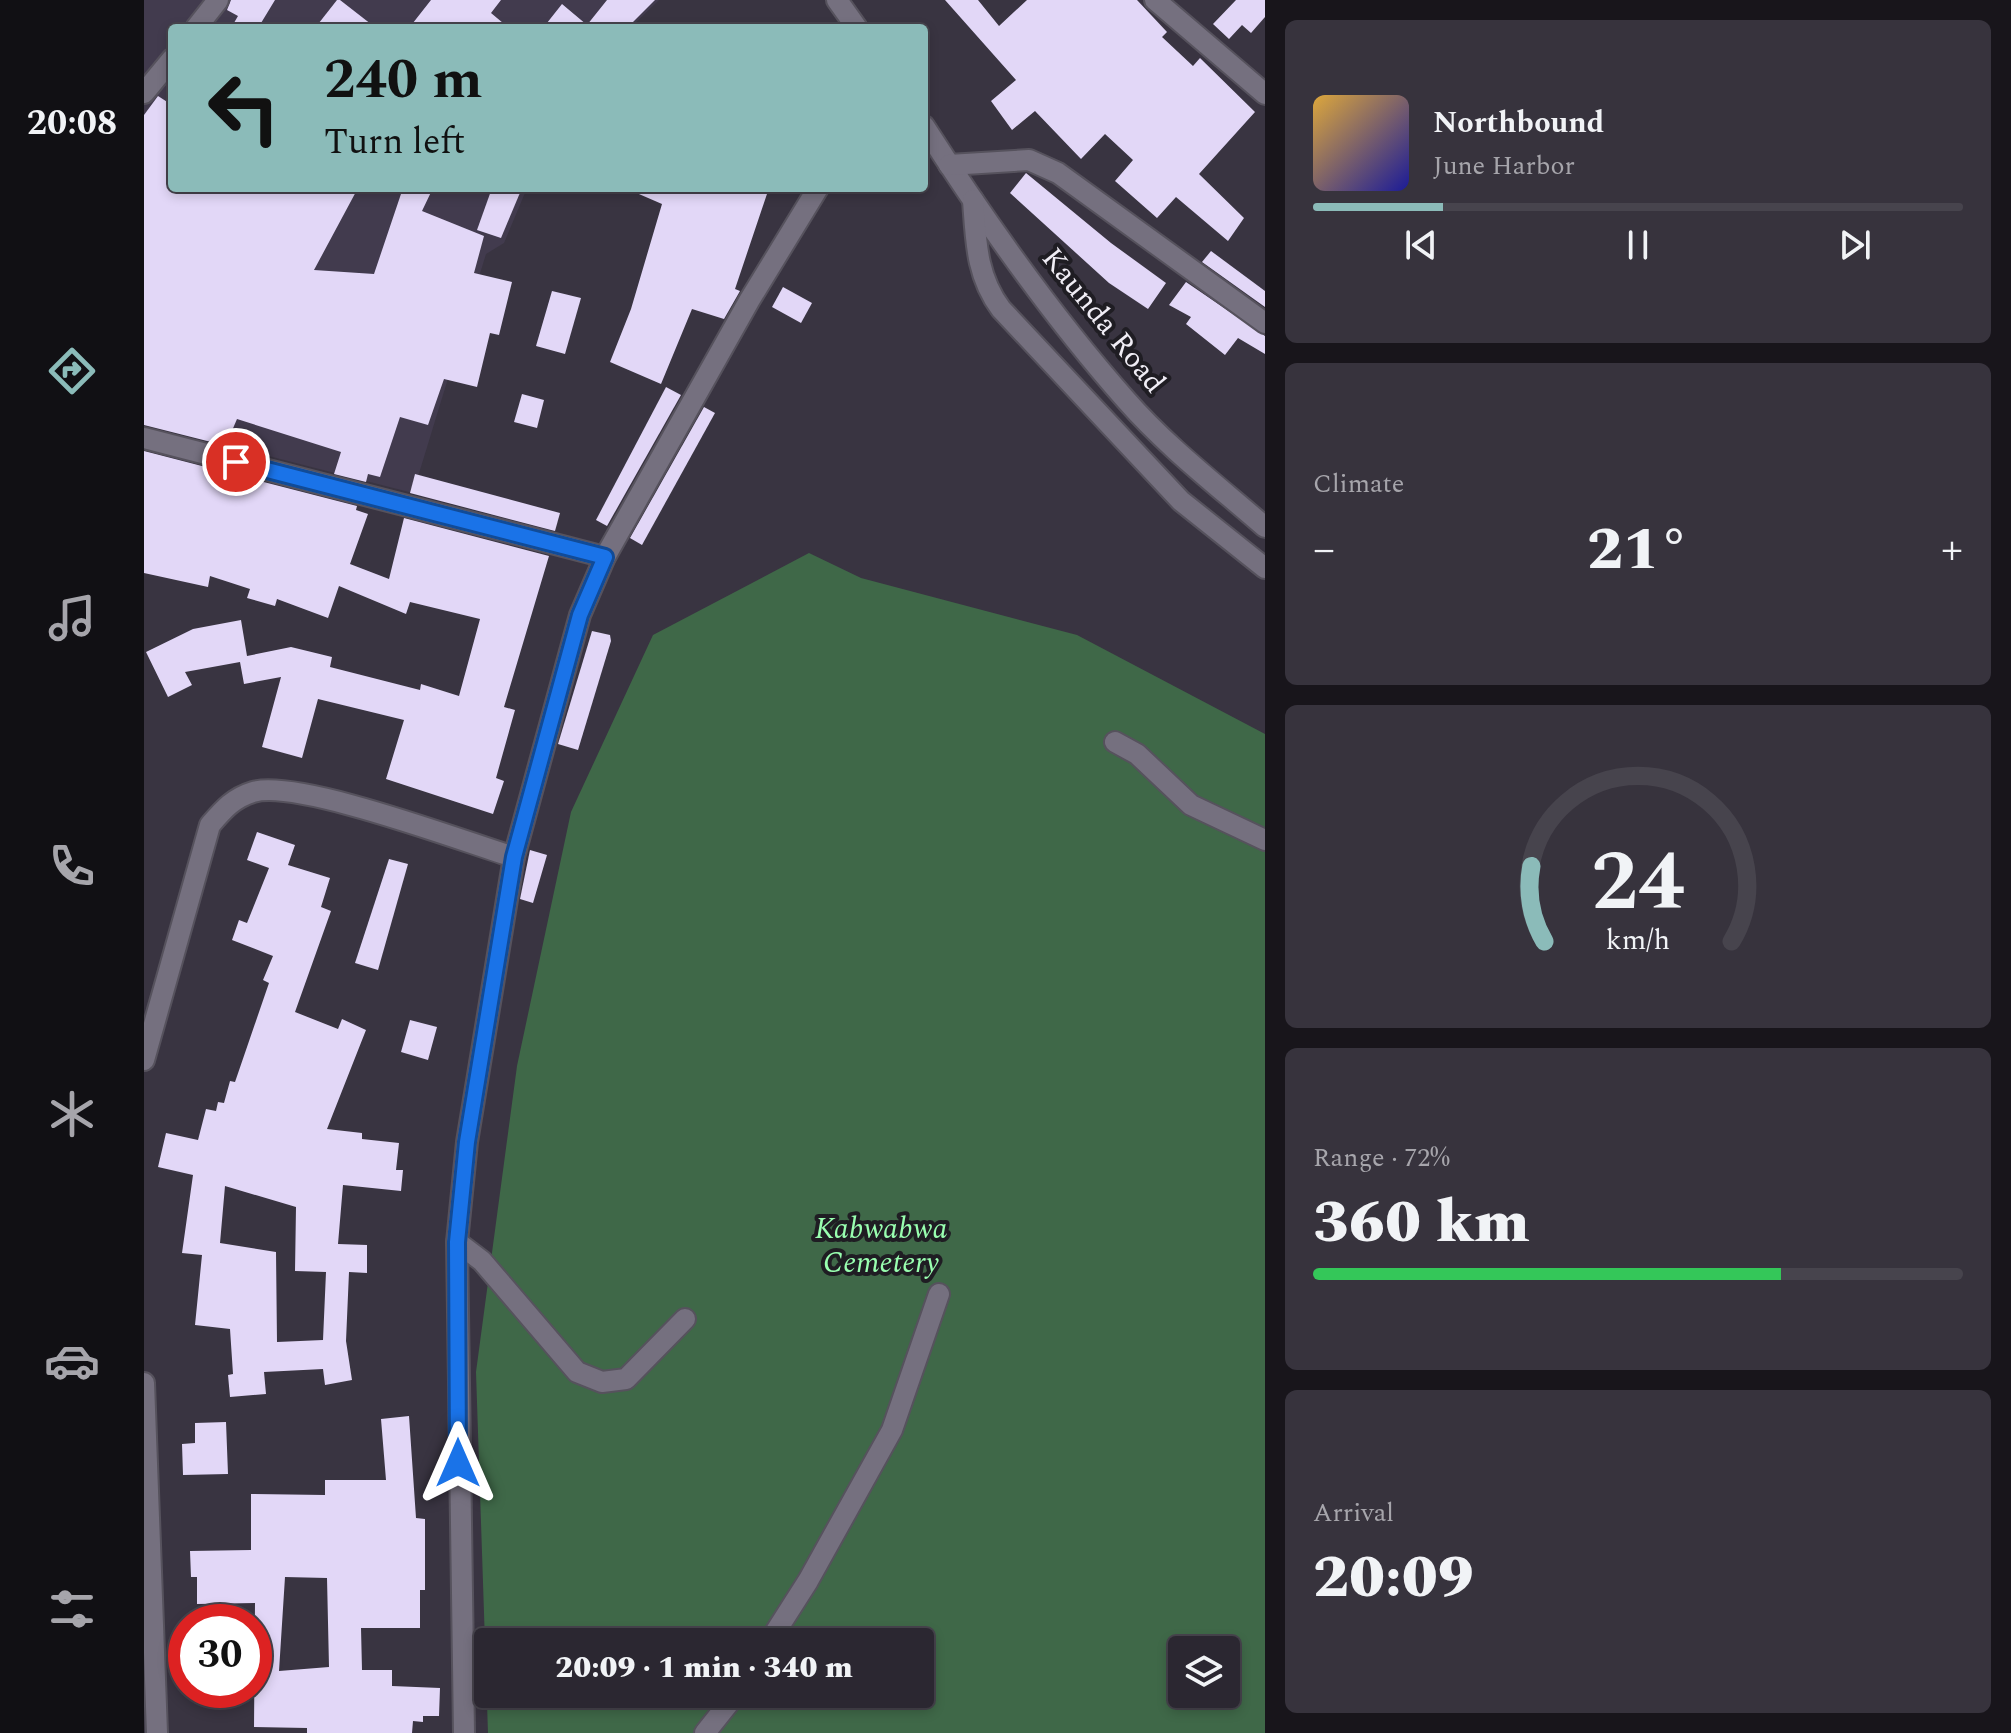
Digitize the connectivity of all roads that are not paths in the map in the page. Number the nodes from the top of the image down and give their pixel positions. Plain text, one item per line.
1 (218, 0) edge
2 (837, 0) edge
3 (1155, 0) edge
4 (199, 24) edge
5 (854, 24) edge
6 (168, 64) edge
7 (144, 93) edge
8 (1265, 94) edge
9 (928, 132) edge
10 (949, 165) junction
11 (816, 192) edge
12 (973, 200) junction
13 (1265, 323) edge
14 (144, 438) edge
15 (1265, 527) edge
16 (605, 557) junction
17 (1265, 568) edge
18 (1115, 742) dead end
19 (1265, 840) edge
20 (514, 857) junction
21 (144, 1060) edge
22 (457, 1242) junction
23 (939, 1294) dead end
24 (685, 1319) dead end
25 (144, 1383) edge
26 (145, 1416) edge
27 (778, 1628) edge
28 (725, 1708) edge
29 (157, 1733) edge
30 (464, 1733) edge
31 (705, 1733) edge

1 - 4 street
2 - 5 street
3 - 8 street
6 - 7 street
9 - 10 street, Kaunda Road
10 - 12 street, Kaunda Road
10 - 13 street
11 - 16 street
12 - 15 street, Kaunda Road
12 - 17 street
14 - 16 street
16 - 20 street
18 - 19 street
20 - 21 street
20 - 22 street
22 - 24 street
22 - 30 street
23 - 27 street
25 - 26 street
26 - 29 street
28 - 31 street

